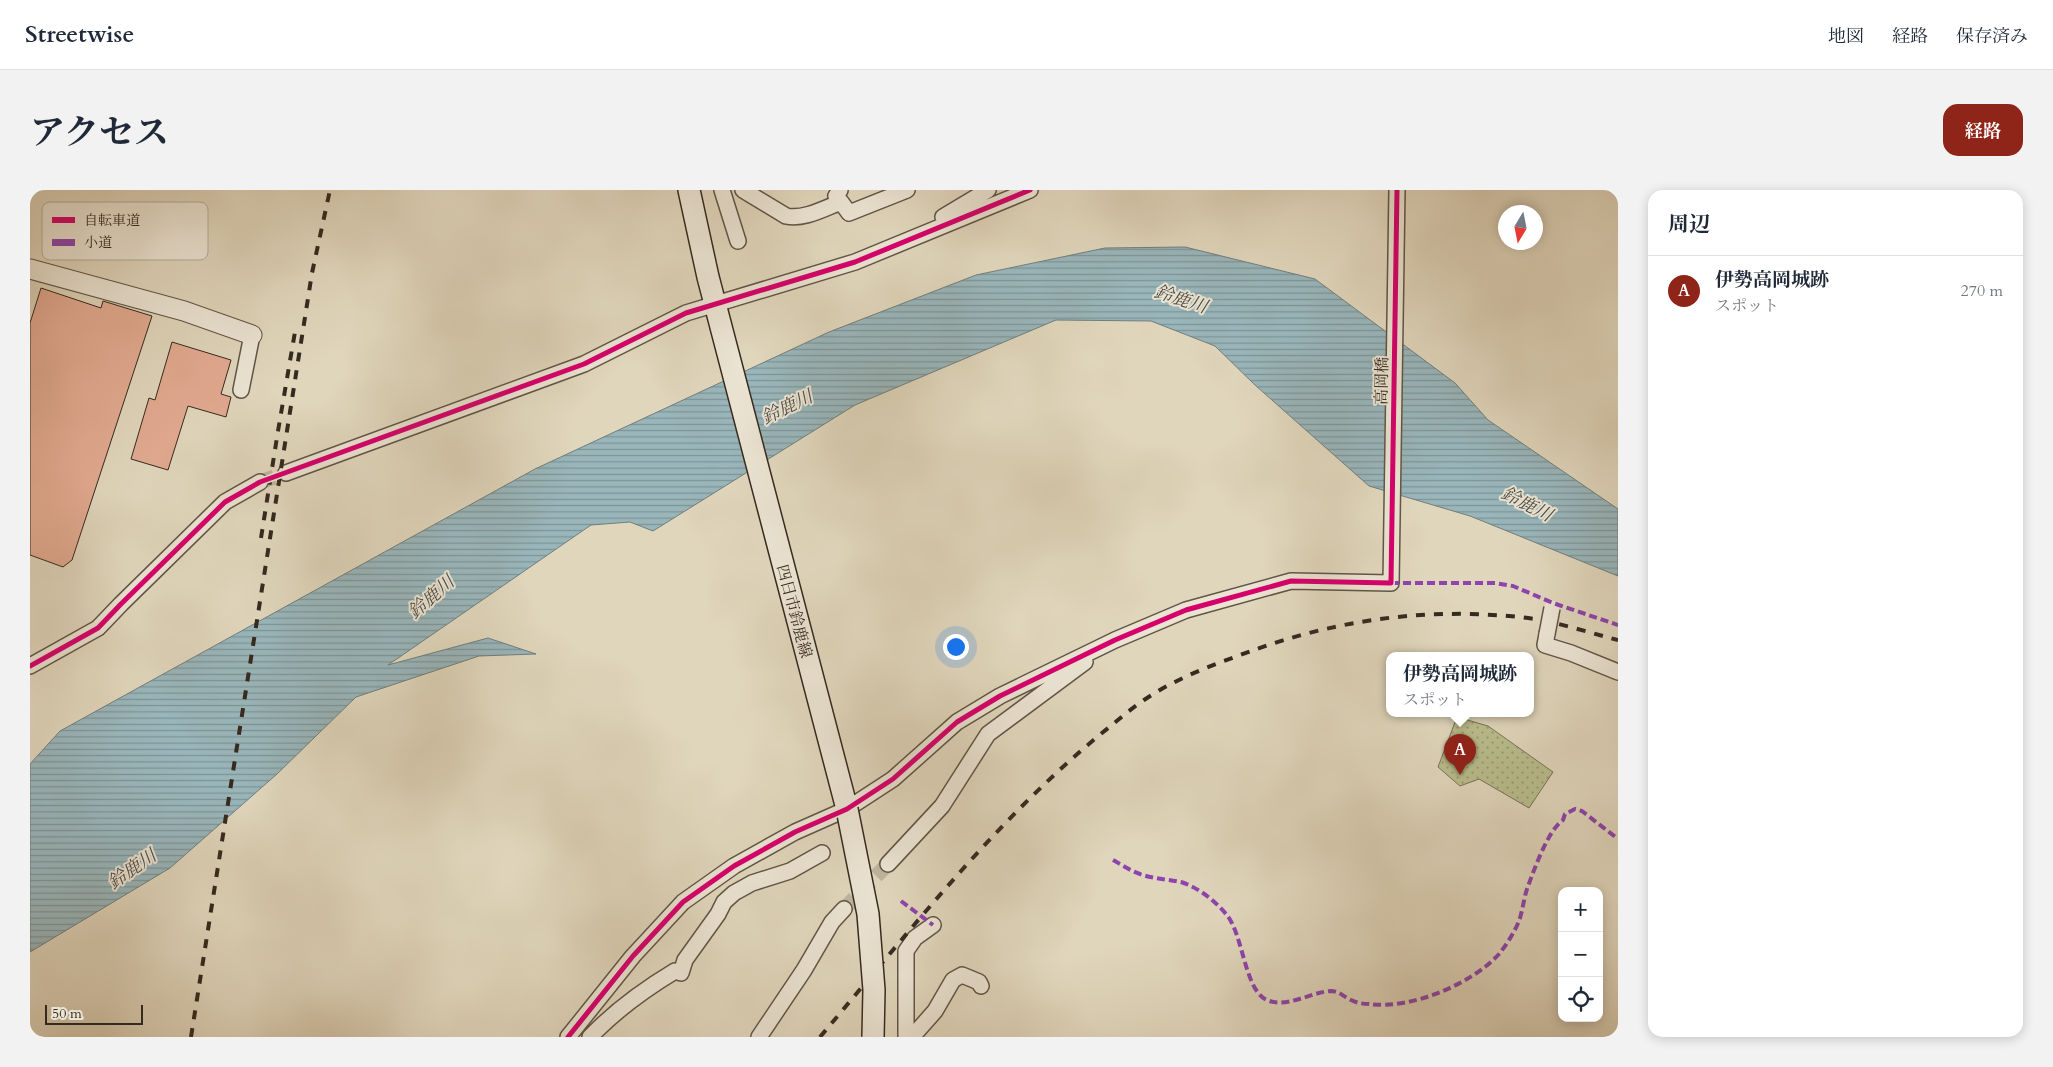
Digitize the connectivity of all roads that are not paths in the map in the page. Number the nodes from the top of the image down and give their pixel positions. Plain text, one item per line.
1 (689, 190) edge
2 (722, 190) edge
3 (743, 190) edge
4 (907, 190) edge
5 (988, 190) edge
6 (1030, 190) edge
7 (1397, 190) edge
8 (841, 196) edge
9 (738, 241) dead end
10 (899, 243) junction
11 (30, 269) edge
12 (716, 308) junction
13 (252, 335) joint
14 (241, 390) dead end
15 (286, 473) tunnel mouth
16 (260, 482) tunnel mouth
17 (1552, 606) dead end
18 (1115, 640) junction
19 (30, 666) edge
20 (1618, 672) edge
21 (844, 799) junction
22 (822, 854) dead end
23 (888, 864) tunnel mouth
24 (844, 909) tunnel mouth
25 (933, 925) dead end
26 (981, 986) dead end
27 (568, 1037) edge
28 (590, 1037) edge
29 (759, 1037) edge
30 (872, 1037) edge
31 (906, 1037) edge
32 (912, 1037) edge

1 - 12 main road, 四日市鈴鹿線
2 - 9 street
3 - 8 street
4 - 8 street
5 - 10 street
6 - 10 street
7 - 18 street, 高岡橋
10 - 12 street
11 - 13 street
12 - 15 street
12 - 21 main road, 四日市鈴鹿線
13 - 14 street
16 - 19 street
17 - 20 street, bridge
18 - 21 street
18 - 23 street
21 - 27 street
21 - 30 main road, 四日市鈴鹿線, bridge
22 - 28 street
24 - 29 street
25 - 31 street
26 - 32 street

